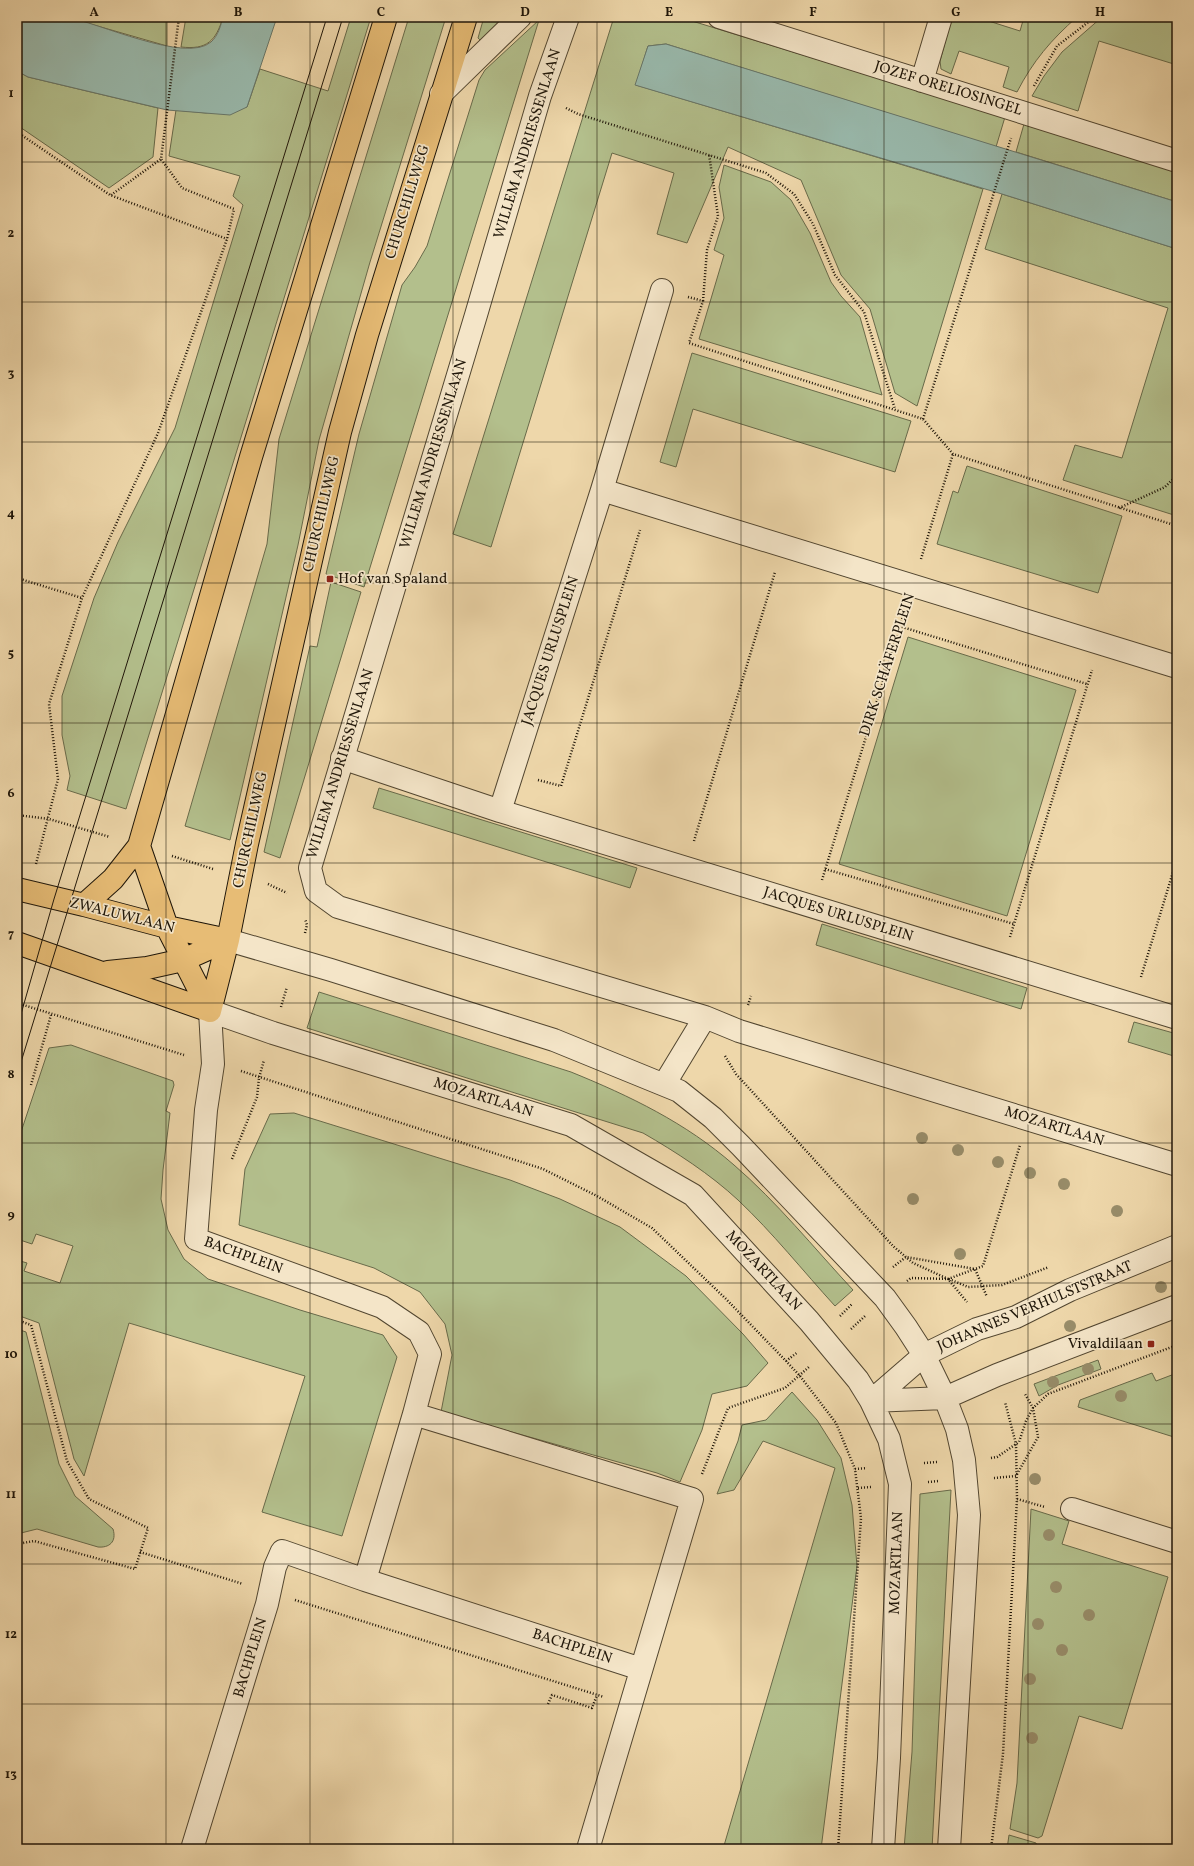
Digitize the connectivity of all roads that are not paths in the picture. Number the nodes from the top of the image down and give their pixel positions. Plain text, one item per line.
1 (386, 17) edge
2 (466, 17) edge
3 (520, 17) edge
4 (568, 17) edge
5 (719, 17) edge
6 (941, 17) edge
7 (922, 81) junction
8 (441, 94) junction
9 (1177, 161) edge
10 (662, 290) road end
11 (602, 490) junction
12 (1177, 667) edge
13 (342, 758) junction
14 (500, 811) junction
15 (139, 846) junction
16 (17, 889) edge
17 (316, 891) joint
18 (84, 904) junction
19 (167, 927) junction
20 (228, 940) junction
21 (17, 944) edge
22 (183, 960) junction
23 (103, 973) junction
24 (210, 1011) junction
25 (705, 1017) junction
26 (1177, 1018) edge
27 (665, 1084) junction
28 (1174, 1164) dead end
29 (1177, 1246) edge
30 (1177, 1306) edge
31 (924, 1355) junction
32 (945, 1398) junction
33 (871, 1402) junction
34 (414, 1414) junction
35 (1072, 1509) dead end
36 (1177, 1542) edge
37 (365, 1580) junction
38 (642, 1669) junction
39 (192, 1849) edge
40 (588, 1849) edge
41 (883, 1849) edge
42 (949, 1849) edge

1 - 15 main road
2 - 8 main road, CHURCHILLWEG
3 - 8 street, CHURCHILLWEG
4 - 13 street, WILLEM ANDRIESSENLAAN
5 - 7 street, JOZEF ORELIOSINGEL
6 - 7 street
7 - 9 street, JOZEF ORELIOSINGEL
8 - 20 main road, CHURCHILLWEG
10 - 11 street, JACQUES URLUSPLEIN
11 - 12 street, DIRK SCHÄFERPLEIN
11 - 14 street, JACQUES URLUSPLEIN
13 - 14 street, JACQUES URLUSPLEIN
13 - 17 street, WILLEM ANDRIESSENLAAN
14 - 26 street, JACQUES URLUSPLEIN
15 - 18 main road
15 - 19 main road
16 - 18 main road, ZWALUWLAAN
17 - 25 street, MOZARTLAAN
18 - 19 main road, ZWALUWLAAN
19 - 20 main road, ZWALUWLAAN
19 - 22 main road
20 - 22 main road
20 - 24 main road, CHURCHILLWEG
20 - 27 street
21 - 23 main road
22 - 23 main road
22 - 24 main road
23 - 24 main road
24 - 33 street, MOZARTLAAN
24 - 34 street, BACHPLEIN
25 - 27 street
25 - 28 street, MOZARTLAAN
27 - 31 street
29 - 31 street, JOHANNES VERHULSTSTRAAT
30 - 32 street
31 - 32 street
31 - 33 street, JOHANNES VERHULSTSTRAAT
32 - 33 street
32 - 42 street
33 - 41 street, MOZARTLAAN
34 - 37 street, BACHPLEIN
34 - 38 street
35 - 36 street
37 - 38 street, BACHPLEIN
37 - 39 street, BACHPLEIN
38 - 40 street

